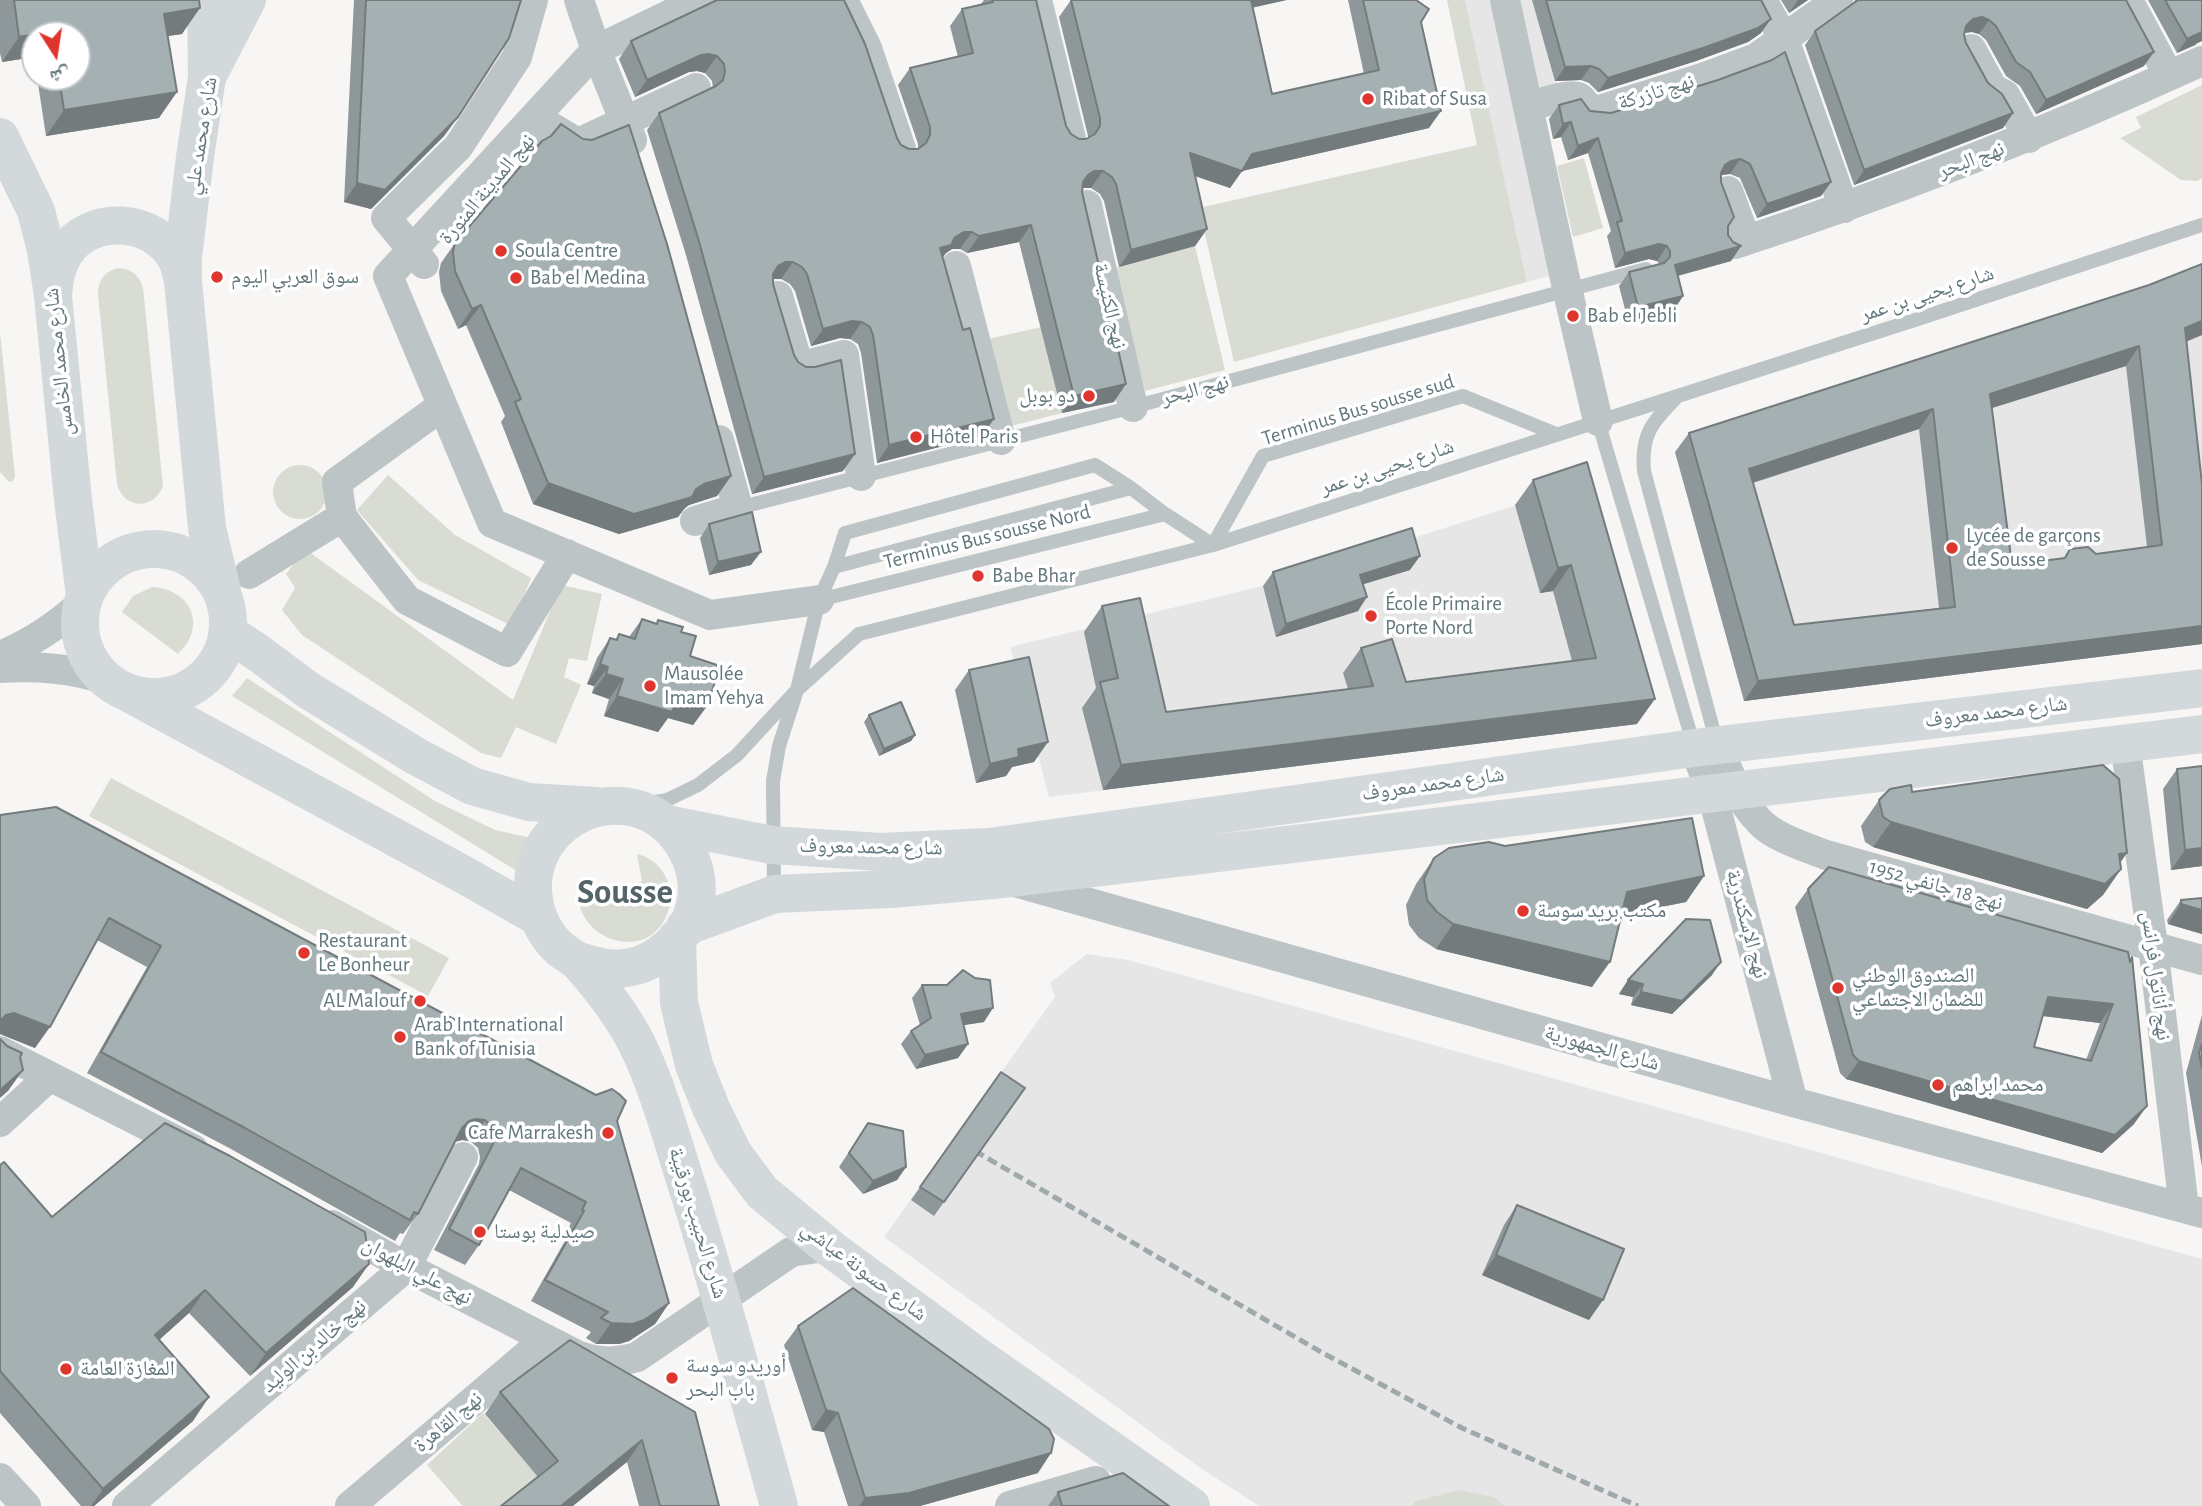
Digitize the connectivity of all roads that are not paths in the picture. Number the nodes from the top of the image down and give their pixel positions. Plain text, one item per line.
1 (206, 0) edge
2 (247, 0) edge
3 (533, 0) edge
4 (579, 0) edge
5 (700, 0) edge
6 (843, 0) edge
7 (1037, 0) edge
8 (1505, 0) edge
9 (1762, 0) edge
10 (1838, 0) edge
11 (2128, 0) edge
12 (1784, 38) junction
13 (1971, 49) edge
14 (596, 50) junction
15 (2202, 61) edge
16 (2169, 76) junction
17 (207, 77) junction
18 (696, 88) dead end
19 (1528, 107) junction
20 (626, 121) junction
21 (0, 137) edge
22 (2029, 138) junction
23 (1071, 139) edge
24 (901, 149) edge
25 (642, 172) edge
26 (1728, 191) edge
27 (1087, 205) edge
28 (1844, 208) junction
29 (2202, 225) edge
30 (418, 257) junction
31 (956, 266) dead end
32 (1651, 268) edge
33 (183, 281) junction
34 (1567, 288) junction
35 (53, 296) junction
36 (778, 296) edge
37 (1678, 396) junction
38 (442, 406) junction
39 (1133, 407) junction
40 (712, 416) edge
41 (1598, 421) junction
42 (1556, 435) junction
43 (1001, 440) junction
44 (861, 476) junction
45 (1130, 488) junction
46 (738, 508) junction
47 (1165, 514) junction
48 (342, 517) junction
49 (695, 521) edge
50 (1213, 545) junction
51 (567, 554) junction
52 (834, 566) junction
53 (236, 583) junction
54 (83, 599) junction
55 (819, 600) junction
56 (228, 633) junction
57 (0, 656) edge
58 (0, 668) edge
59 (116, 686) junction
60 (2202, 688) edge
61 (797, 690) junction
62 (2202, 734) edge
63 (2125, 743) junction
64 (1706, 746) junction
65 (1724, 791) junction
66 (615, 807) junction
67 (666, 824) junction
68 (772, 845) junction
69 (1004, 879) junction
70 (775, 894) junction
71 (538, 918) junction
72 (681, 932) junction
73 (2153, 946) junction
74 (576, 960) junction
75 (2202, 960) edge
76 (0, 1051) edge
77 (49, 1077) junction
78 (1793, 1102) junction
79 (0, 1122) edge
80 (463, 1157) edge
81 (222, 1164) edge
82 (303, 1209) edge
83 (2193, 1210) edge
84 (831, 1249) junction
85 (406, 1267) junction
86 (721, 1298) junction
87 (547, 1339) junction
88 (1140, 1469) junction
89 (0, 1478) edge
90 (362, 1502) edge
91 (1019, 1505) edge
92 (26, 1506) edge
93 (127, 1506) edge
94 (779, 1506) edge
95 (1191, 1506) edge

1 - 17 main road
2 - 17 main road, شارع محمد علي
3 - 30 street
4 - 14 street
5 - 14 street
6 - 24 street
7 - 23 street
8 - 19 street
9 - 12 street
10 - 12 street
11 - 16 street
12 - 19 street, نهج تازركة
12 - 28 street
13 - 22 street
14 - 20 street
14 - 30 street
15 - 16 street, نهج البحر
16 - 22 street, نهج البحر
17 - 33 main road, شارع محمد علي
18 - 20 street
19 - 34 street
20 - 25 street
20 - 30 street, نهج المدينة المنورة
21 - 35 main road, شارع محمد الخامس
22 - 28 street, نهج البحر
26 - 28 street, نهج البحر
27 - 39 street, نهج الكنيسة
29 - 37 lane, شارع يحيى بن عمر
30 - 38 street
31 - 43 street
32 - 34 lane, نهج البحر
33 - 35 main road
33 - 53 main road
34 - 39 lane, نهج البحر
34 - 41 street
35 - 54 main road, شارع محمد الخامس
36 - 44 street
37 - 41 lane, شارع يحيى بن عمر
37 - 64 lane
38 - 48 street
38 - 51 street
39 - 43 lane, نهج البحر
40 - 46 street
41 - 42 lane, شارع يحيى بن عمر
41 - 64 lane
42 - 50 lane, شارع يحيى بن عمر
42 - 50 lane, Terminus Bus sousse sud
43 - 44 lane, نهج البحر
44 - 46 lane, نهج البحر
45 - 47 lane, Terminus Bus sousse Nord
45 - 52 lane, Terminus Bus sousse Nord
45 - 52 lane, Terminus Bus sousse Nord
46 - 49 street
47 - 50 lane, Terminus Bus sousse Nord
47 - 55 lane, Terminus Bus sousse Nord
48 - 51 street
48 - 53 street
50 - 61 lane, شارع يحيى بن عمر
51 - 55 street
52 - 55 lane, Terminus Bus sousse Nord
53 - 54 main road
53 - 56 main road
54 - 57 street
54 - 59 main road
55 - 61 lane, Terminus Bus sousse Nord
56 - 59 main road
56 - 66 main road
58 - 59 street
59 - 71 main road
60 - 64 main road, شارع محمد معروف
61 - 66 lane, شارع يحيى بن عمر
61 - 68 lane, Terminus Bus sousse Nord
62 - 63 main road, شارع محمد معروف
63 - 65 main road, شارع محمد معروف
63 - 73 street, نهج أناتول فرانس
64 - 65 street, نهج الإسكندرية
64 - 68 main road, شارع محمد معروف
65 - 69 main road, شارع محمد معروف
65 - 73 street, نهج 18 جانفي 1952
65 - 78 street, نهج الإسكندرية
66 - 67 main road
66 - 71 main road
67 - 68 main road, شارع محمد معروف
67 - 72 main road
68 - 70 lane, Terminus Bus sousse Nord
69 - 70 main road, شارع محمد معروف
69 - 78 street, شارع الجمهورية
70 - 72 main road, شارع محمد معروف
71 - 74 main road
72 - 74 main road
72 - 84 main road, شارع حسونة عياشي
73 - 75 street, نهج 18 جانفي 1952
73 - 83 street, نهج أناتول فرانس
74 - 86 main road, شارع الحبيب بورقيبة
76 - 77 street
77 - 79 street
77 - 81 street
78 - 83 street, شارع الجمهورية
80 - 85 street, نهج خالد بن الوليد
82 - 85 street, نهج علي البلهوان
84 - 86 street, نهج علي البلهوان
84 - 88 main road, شارع حسونة عياشي
85 - 87 street, نهج علي البلهوان
85 - 93 street, نهج خالد بن الوليد
86 - 87 street, نهج علي البلهوان
86 - 94 main road, شارع الحبيب بورقيبة
87 - 90 street, نهج القاهرة
88 - 91 street
88 - 95 main road, شارع حسونة عياشي
89 - 92 street

